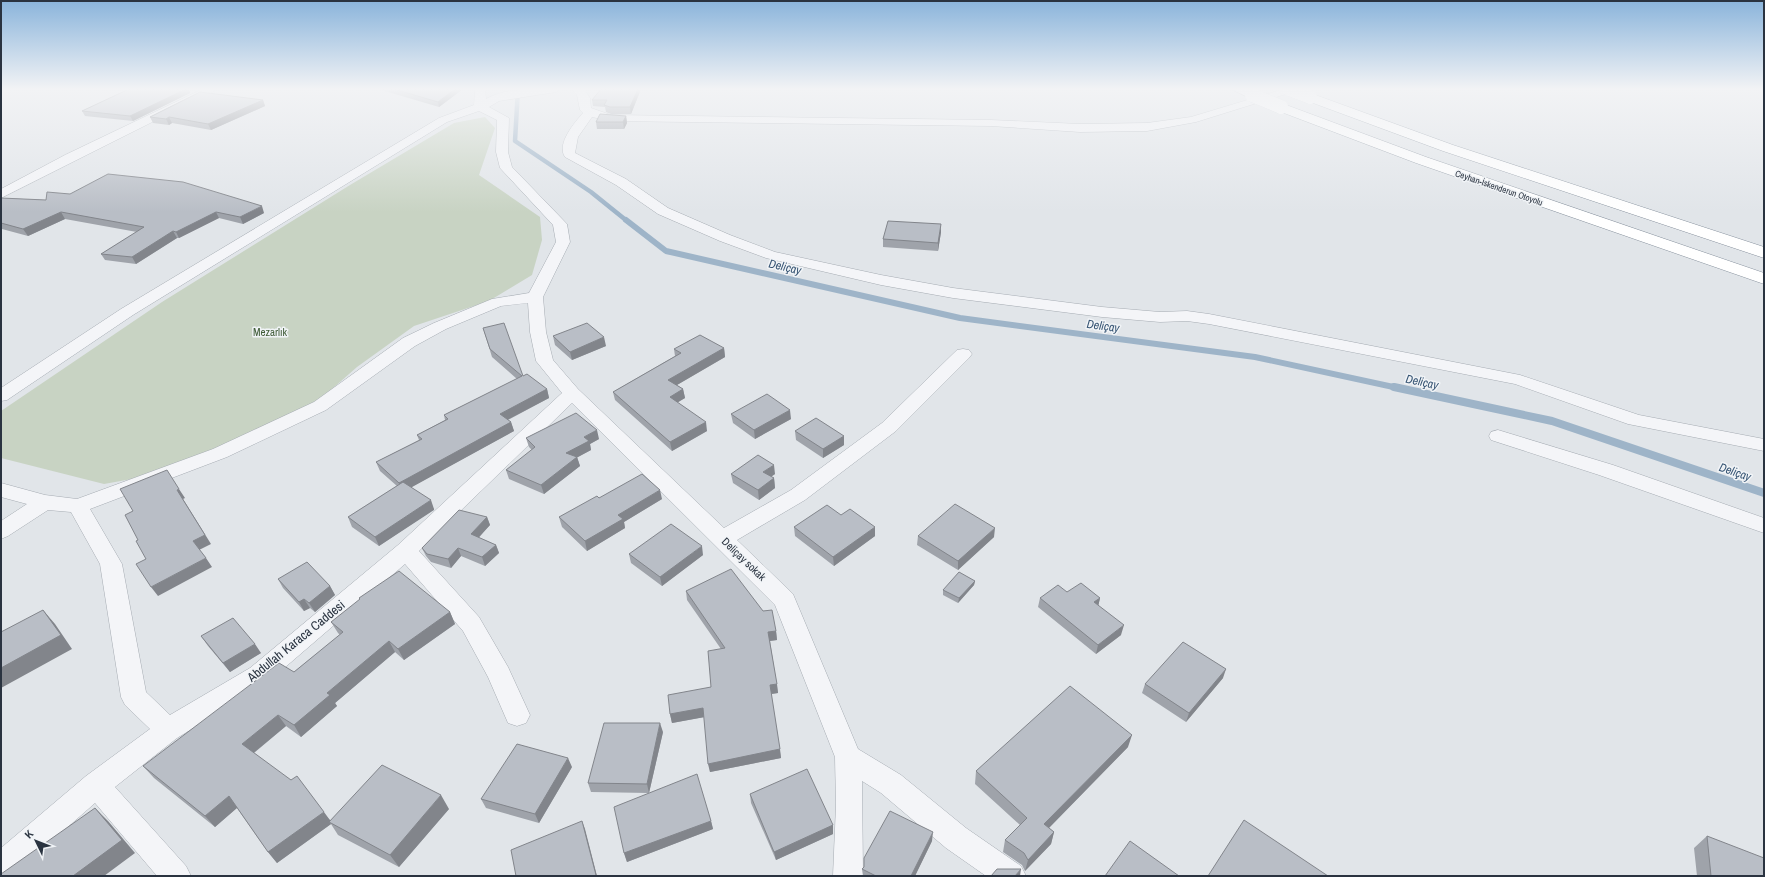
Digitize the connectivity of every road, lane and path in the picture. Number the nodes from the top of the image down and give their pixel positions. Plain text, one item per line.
1 (128, 130) edge
2 (427, 130) edge
3 (503, 130) edge
4 (577, 130) edge
5 (1341, 130) edge
6 (1398, 130) edge
7 (1, 194) edge
8 (1764, 253) edge
9 (1764, 279) edge
10 (535, 297) junction
11 (963, 354) dead end
12 (572, 393) junction
13 (1, 396) edge
14 (1498, 436) dead end
15 (1764, 445) edge
16 (1, 490) edge
17 (45, 502) junction
18 (78, 506) junction
19 (1764, 526) edge
20 (1, 531) edge
21 (722, 539) junction
22 (406, 551) junction
23 (518, 715) dead end
24 (168, 730) junction
25 (848, 757) junction
26 (96, 785) junction
27 (1, 867) edge
28 (176, 876) edge
29 (848, 876) edge
30 (1011, 876) edge

1 - 7 street
2 - 13 street
3 - 10 street
4 - 15 street
5 - 9 highway, Ceyhan-İskenderun Otoyolu, bridge
6 - 8 highway, Ceyhan-İskenderun Otoyolu, bridge
10 - 12 street, Deliçay sokak
10 - 18 street
11 - 21 street
12 - 21 street, Deliçay sokak
12 - 22 street, Abdullah Karaca Caddesi
14 - 19 street
16 - 17 street
17 - 18 street
17 - 20 street
18 - 24 street
21 - 25 street, Deliçay sokak
22 - 23 street
22 - 24 street, Abdullah Karaca Caddesi
24 - 26 street, Abdullah Karaca Caddesi
25 - 29 street, Deliçay sokak
25 - 30 street
26 - 27 street, Abdullah Karaca Caddesi
26 - 28 street

